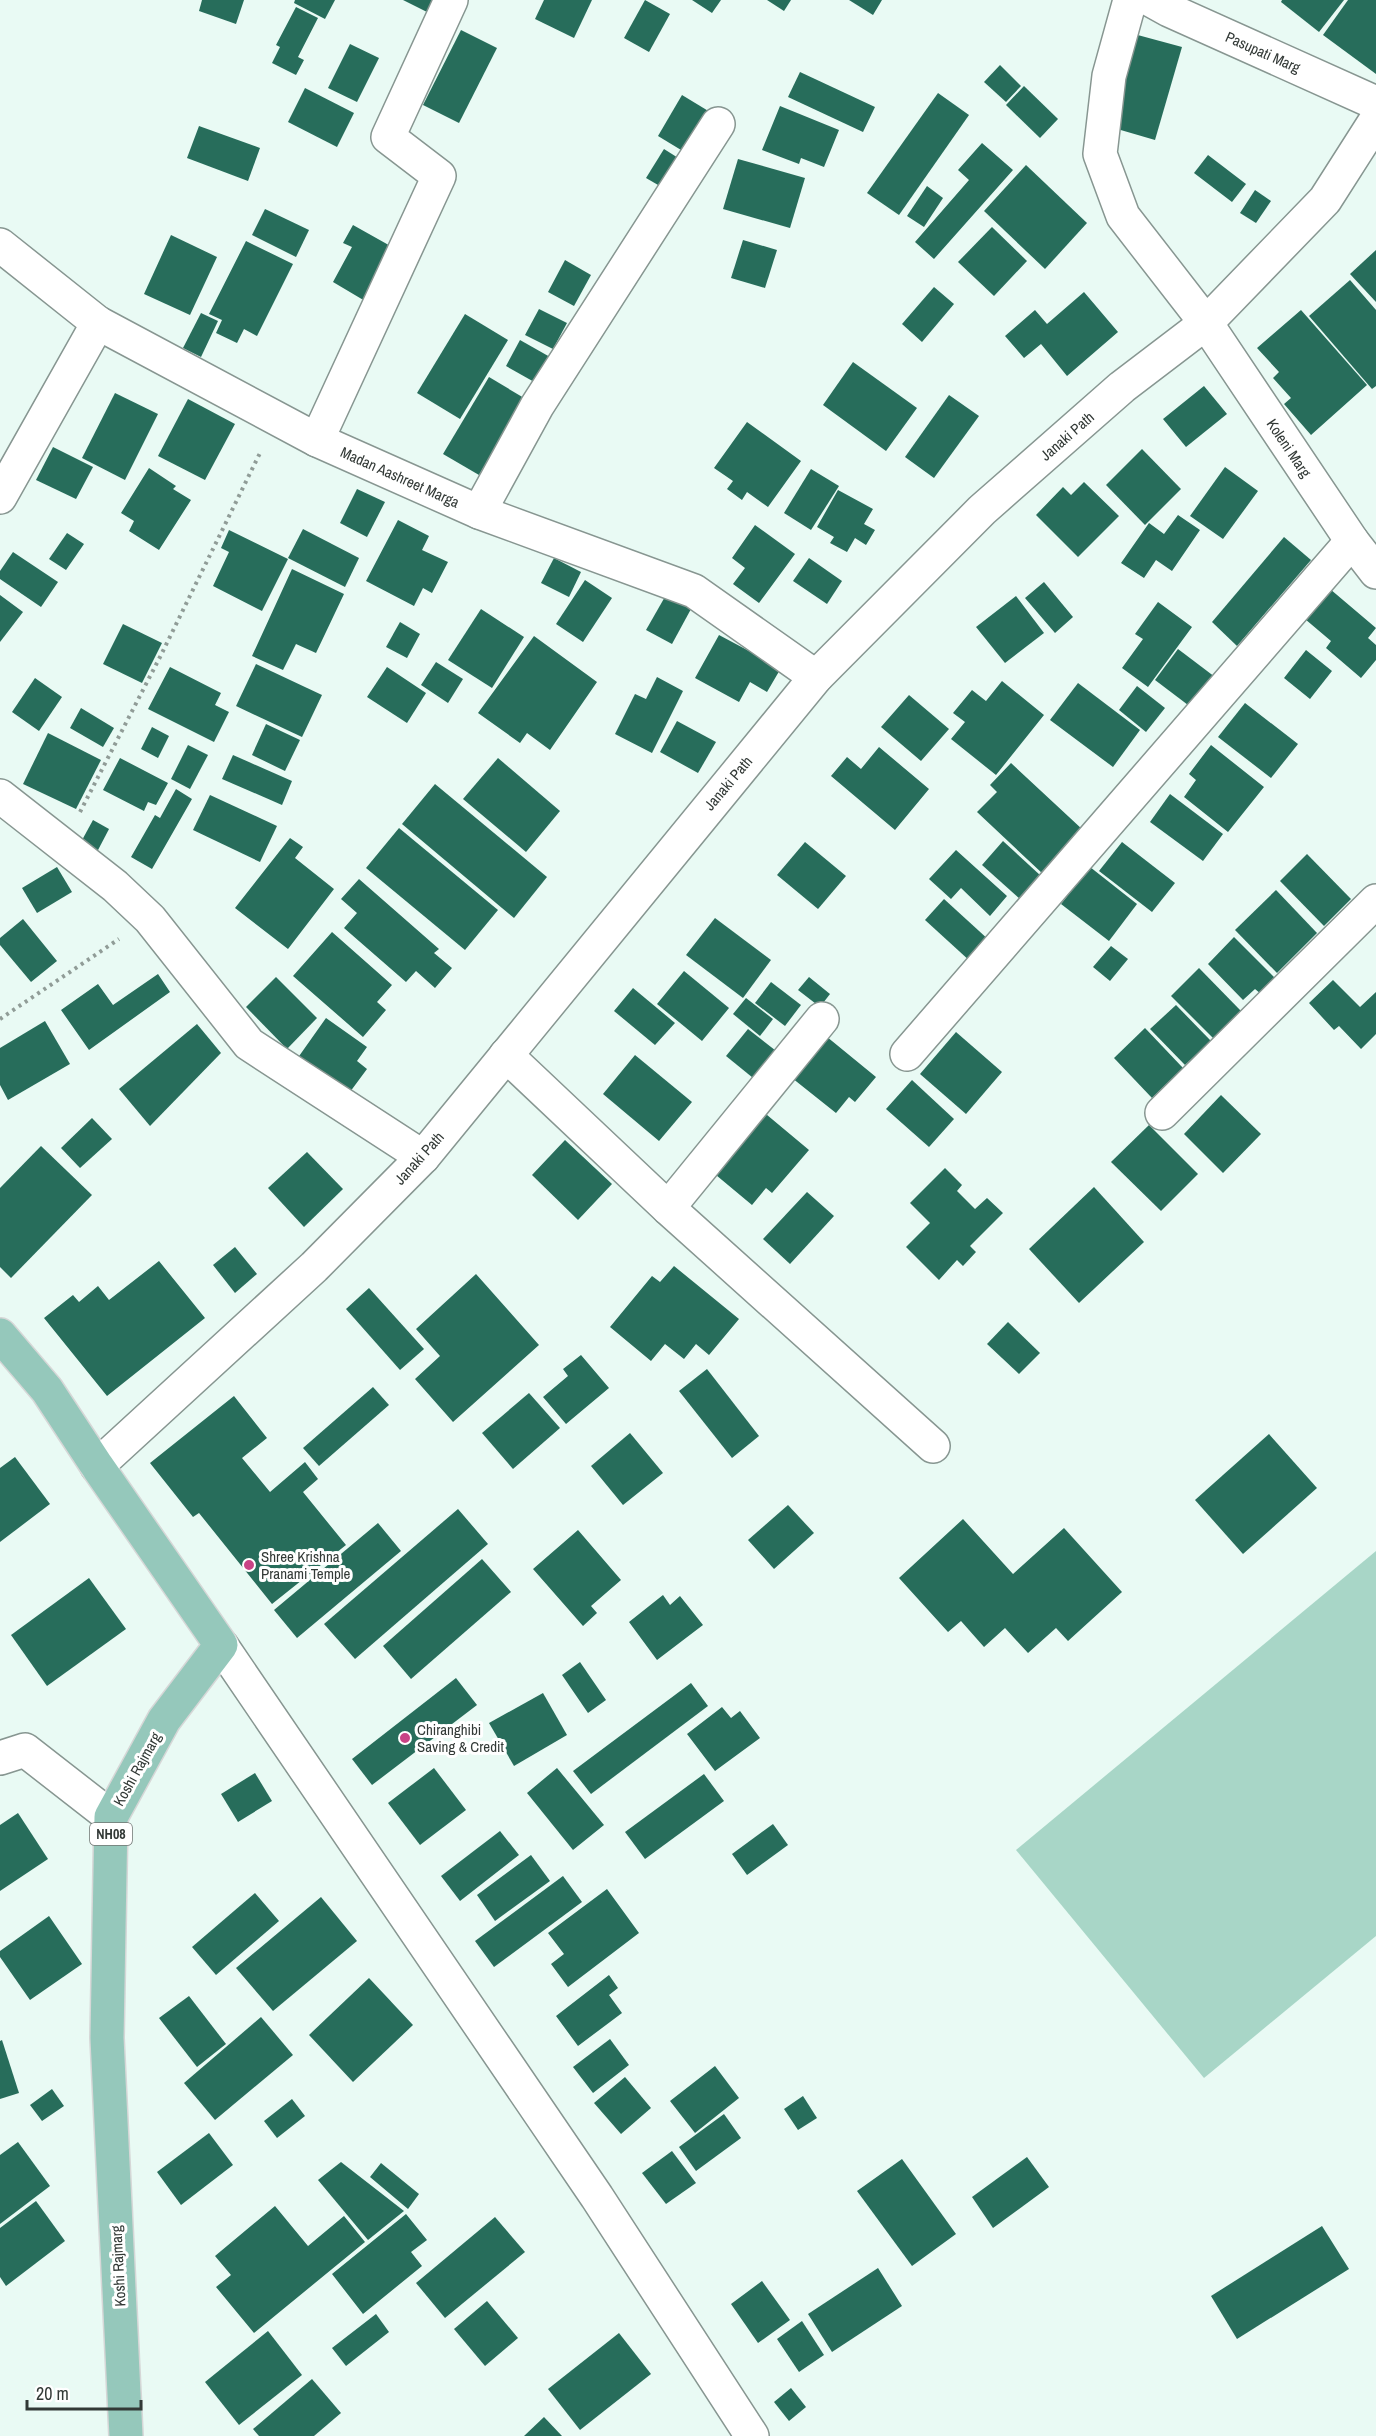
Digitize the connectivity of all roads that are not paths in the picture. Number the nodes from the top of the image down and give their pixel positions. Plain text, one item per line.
1 (451, 0) edge
2 (1130, 0) edge
3 (1151, 0) edge
4 (1376, 103) edge
5 (1376, 120) edge
6 (718, 124) dead end
7 (0, 245) edge
8 (98, 323) junction
9 (1206, 323) junction
10 (317, 440) junction
11 (0, 498) edge
12 (479, 512) junction
13 (1352, 542) junction
14 (1376, 572) edge
15 (816, 677) junction
16 (0, 796) edge
17 (1376, 901) edge
18 (822, 1019) dead end
19 (506, 1054) junction
20 (907, 1054) dead end
21 (1162, 1113) dead end
22 (423, 1157) junction
23 (668, 1208) junction
24 (0, 1335) edge
25 (933, 1446) dead end
26 (97, 1466) junction
27 (220, 1645) junction
28 (0, 1758) edge
29 (111, 1817) junction
30 (126, 2436) edge
31 (752, 2436) edge

1 - 10 street
2 - 9 street, Koleni Marg
3 - 4 street, Pasupati Marg
5 - 9 street, Janaki Path
6 - 12 street
7 - 8 street, Madan Aashreet Marga
8 - 10 street, Madan Aashreet Marga
8 - 11 street
9 - 13 street, Koleni Marg
9 - 15 street, Janaki Path
10 - 12 street, Madan Aashreet Marga
12 - 15 street, Madan Aashreet Marga
13 - 14 street, Koleni Marg
13 - 20 street
15 - 19 street, Janaki Path
16 - 22 street
17 - 21 street
18 - 23 street
19 - 22 street, Janaki Path
19 - 23 street
22 - 26 street, Janaki Path
23 - 25 street
24 - 26 main road
26 - 27 main road
27 - 29 main road, Koshi Rajmarg / NH08
27 - 31 street
28 - 29 street
29 - 30 main road, Koshi Rajmarg / NH08

